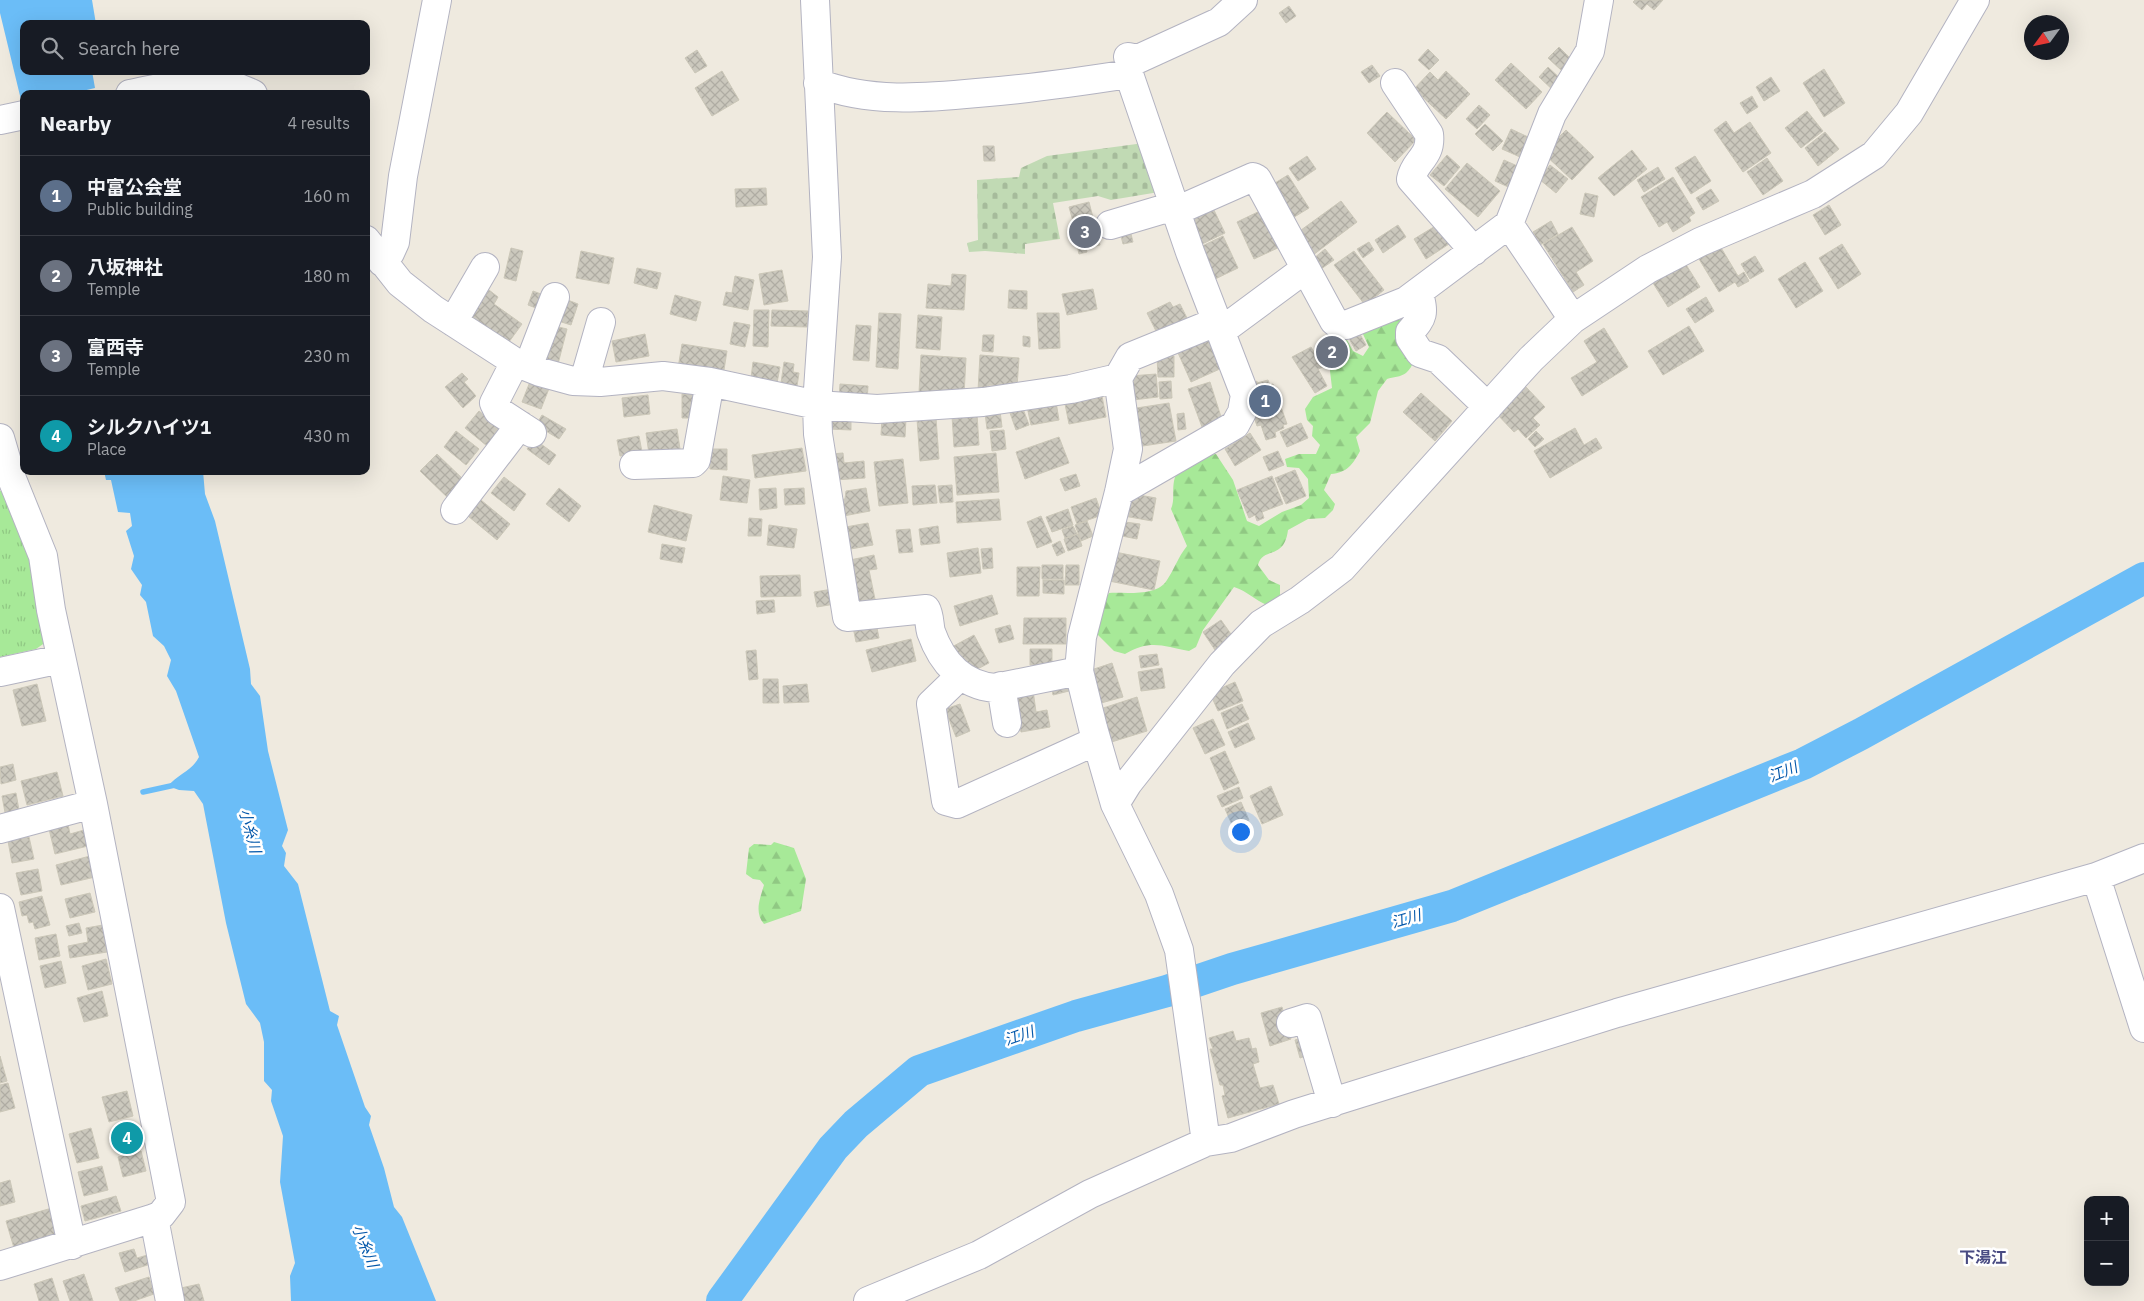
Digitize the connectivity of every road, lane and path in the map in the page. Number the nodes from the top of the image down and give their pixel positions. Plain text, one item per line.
1 (437, 0) edge
2 (815, 0) edge
3 (1243, 0) edge
4 (1598, 0) edge
5 (1975, 0) edge
6 (1128, 66) junction
7 (818, 83) junction
8 (1396, 83) dead end
9 (150, 90) edge
10 (244, 90) edge
11 (20, 116) edge
12 (0, 120) edge
13 (1175, 208) junction
14 (1509, 224) junction
15 (1110, 225) dead end
16 (371, 250) edge
17 (1474, 251) junction
18 (485, 267) dead end
19 (1305, 269) junction
20 (1419, 293) junction
21 (555, 296) dead end
22 (1573, 319) junction
23 (454, 322) junction
24 (601, 322) dead end
25 (1218, 327) junction
26 (521, 365) junction
27 (1118, 378) junction
28 (584, 381) junction
29 (710, 382) junction
30 (817, 405) junction
31 (1488, 407) junction
32 (0, 438) edge
33 (634, 465) dead end
34 (1119, 492) junction
35 (455, 510) dead end
36 (61, 659) junction
37 (0, 672) edge
38 (1079, 672) junction
39 (960, 676) junction
40 (1001, 686) junction
41 (1007, 723) dead end
42 (1096, 741) junction
43 (93, 804) junction
44 (1116, 804) junction
45 (0, 829) edge
46 (2144, 858) edge
47 (2096, 877) junction
48 (0, 908) edge
49 (1291, 1023) dead end
50 (2144, 1028) edge
51 (1332, 1103) junction
52 (1206, 1142) junction
53 (154, 1218) junction
54 (72, 1244) junction
55 (0, 1266) edge
56 (170, 1301) edge
57 (868, 1301) edge

1 - 16 street
2 - 7 street
3 - 6 street
4 - 14 street
5 - 22 street
6 - 7 street
6 - 13 street
7 - 30 street
8 - 17 street
9 - 10 street
11 - 12 street
13 - 15 street
13 - 19 street
13 - 25 street
14 - 17 street
14 - 22 street
16 - 23 street
17 - 20 street
18 - 23 street
19 - 20 street
19 - 25 street
20 - 31 street
21 - 26 street
22 - 31 street
23 - 26 street
24 - 28 street
25 - 27 street
25 - 34 street
26 - 28 street
26 - 35 street
27 - 30 street
27 - 34 street
28 - 29 street
29 - 30 street
29 - 33 street
30 - 39 street
31 - 44 street
32 - 36 street
34 - 38 street
36 - 37 street
36 - 43 street
38 - 40 street
38 - 42 street
39 - 40 street
39 - 42 street
40 - 41 street
42 - 44 street
43 - 45 street
43 - 53 street
44 - 52 street
46 - 47 street
47 - 50 street
47 - 51 street
48 - 54 street
49 - 51 street
51 - 52 street
52 - 57 street
53 - 54 street
53 - 56 street
54 - 55 street

